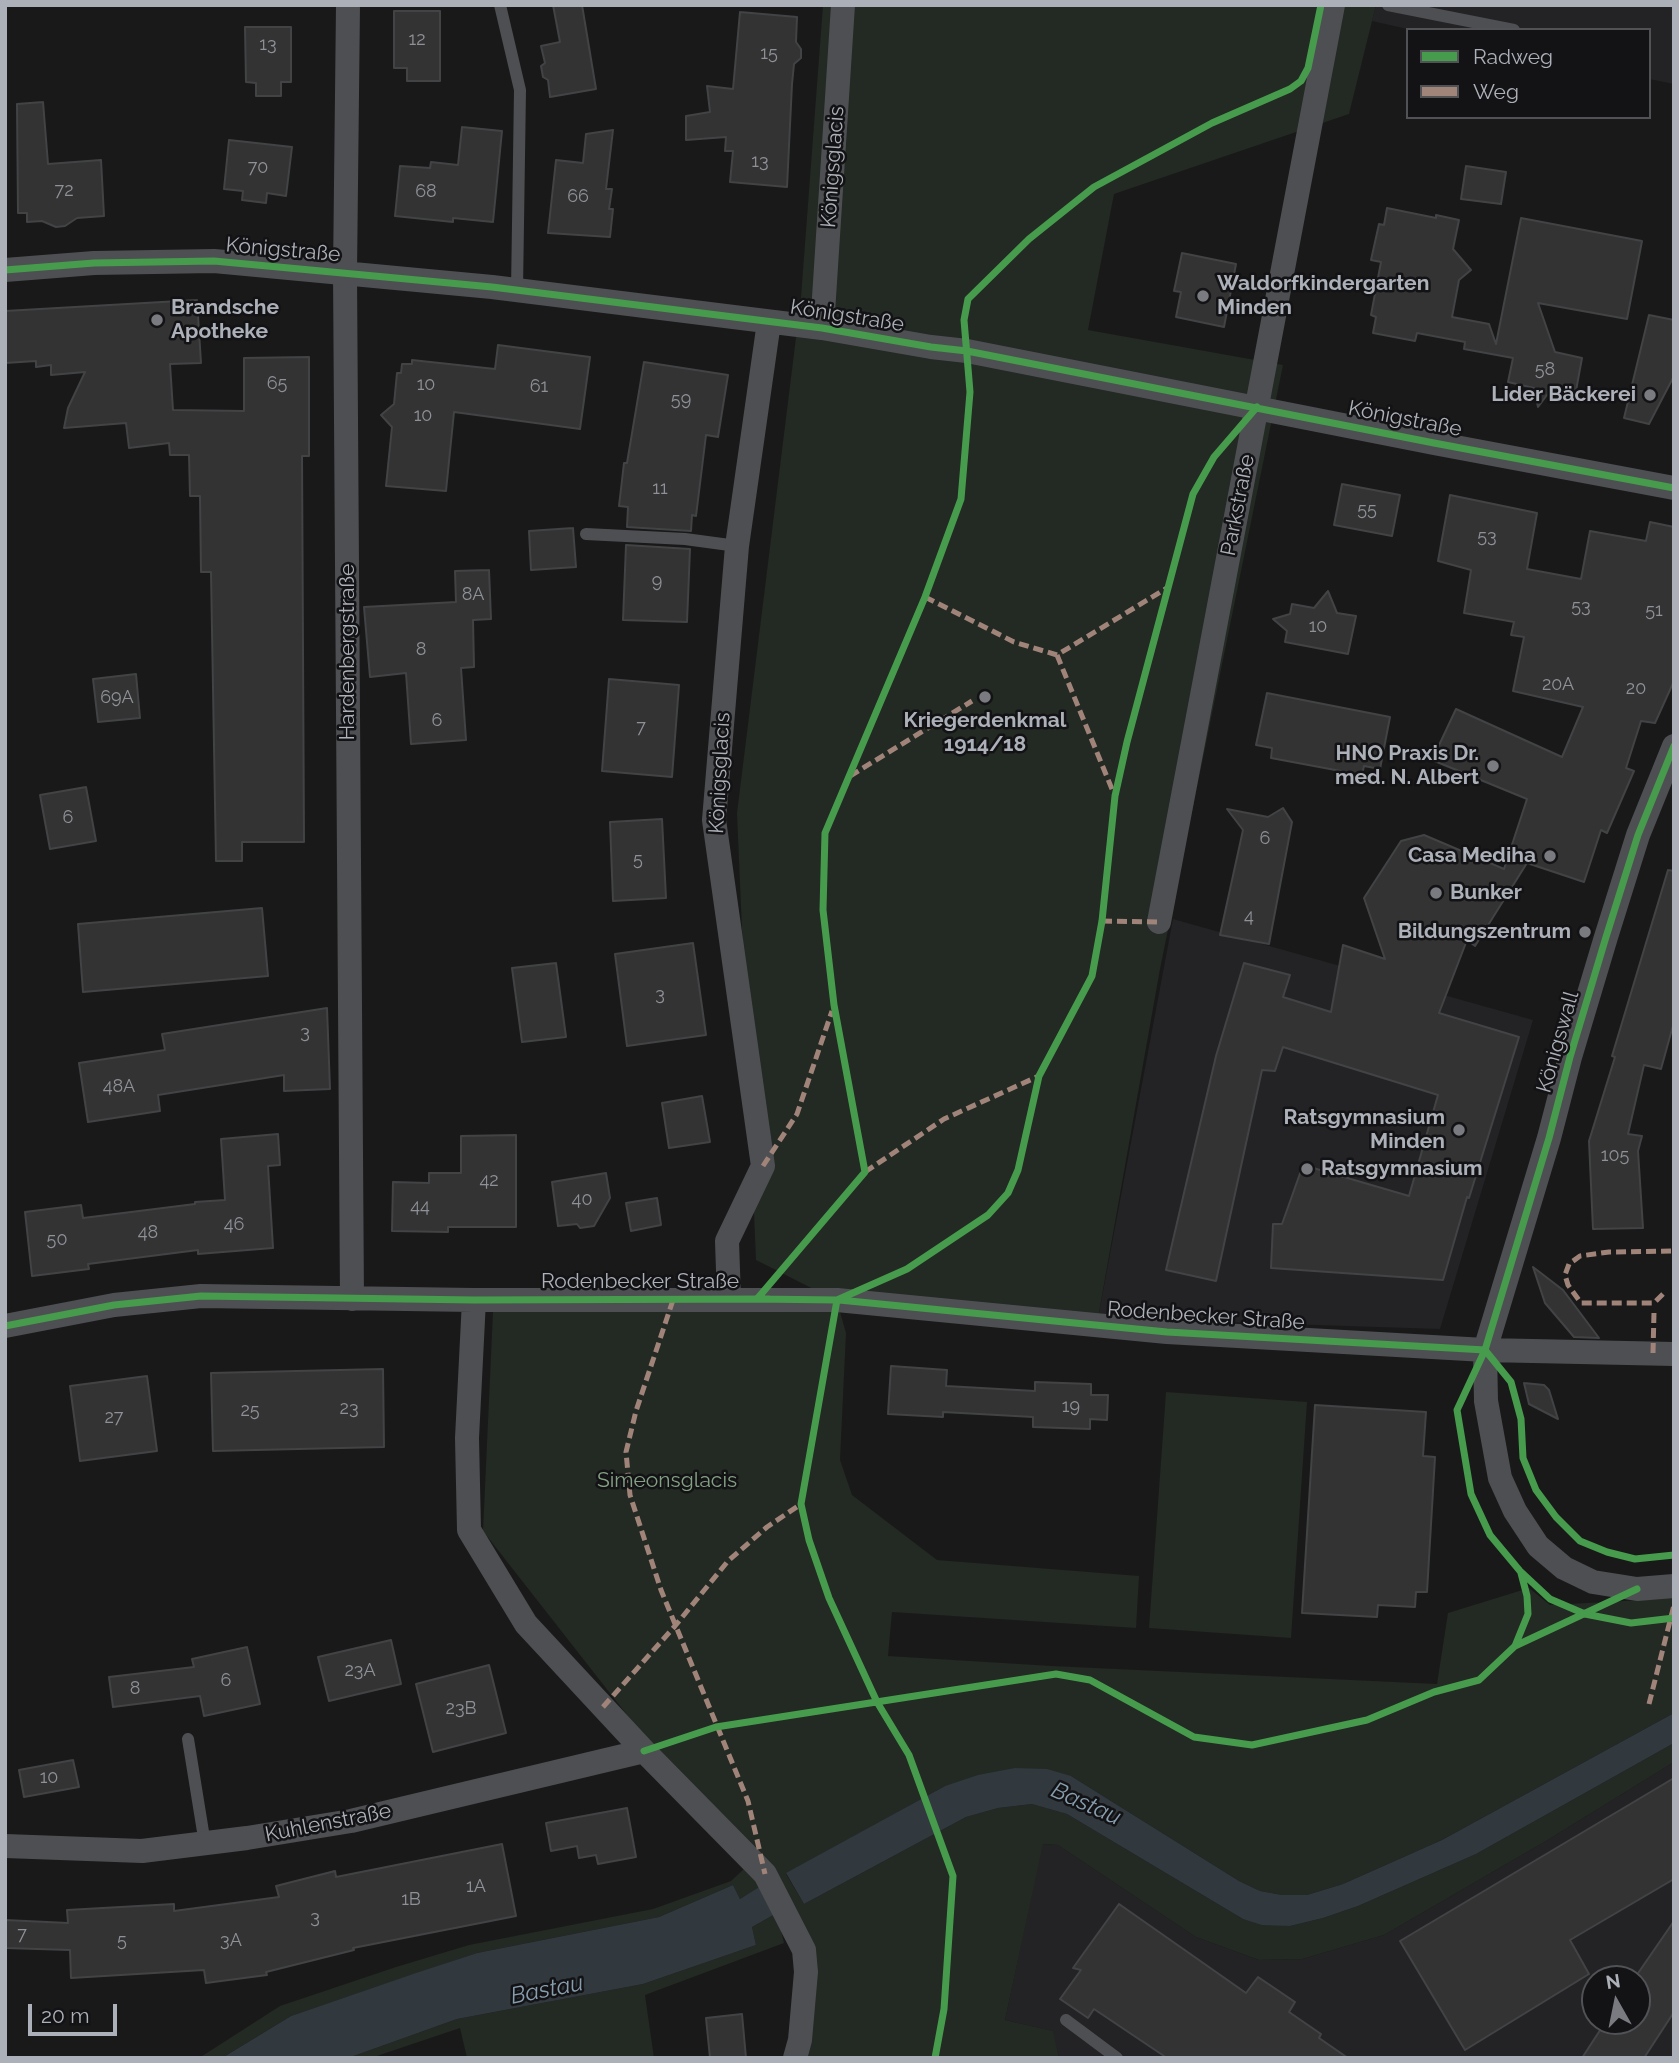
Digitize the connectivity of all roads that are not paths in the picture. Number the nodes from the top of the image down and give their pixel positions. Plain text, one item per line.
1 (348, 5) edge
2 (500, 5) edge
3 (843, 5) edge
4 (1333, 5) edge
5 (1388, 5) edge
6 (1504, 28) edge
7 (5, 270) edge
8 (345, 273) junction
9 (517, 290) junction
10 (769, 322) junction
11 (822, 328) junction
12 (1256, 407) junction
13 (1674, 488) edge
14 (586, 534) dead end
15 (737, 546) junction
16 (1674, 746) edge
17 (1159, 922) dead end
18 (352, 1299) junction
19 (729, 1299) junction
20 (474, 1300) junction
21 (5, 1326) edge
22 (1485, 1350) junction
23 (1674, 1354) edge
24 (1674, 1586) edge
25 (188, 1739) dead end
26 (644, 1751) junction
27 (205, 1843) junction
28 (5, 1846) edge
29 (1066, 2020) dead end
30 (795, 2058) edge
31 (1117, 2058) edge

1 - 8 street, Hardenbergstraße
2 - 9 lane
3 - 11 street, Königsglacis
4 - 12 street, Parkstraße
5 - 6 lane
7 - 8 street, Königstraße
8 - 9 street, Königstraße
8 - 18 street, Hardenbergstraße
9 - 10 street, Königstraße
10 - 11 street, Königstraße
10 - 15 street, Königsglacis
11 - 12 street, Königstraße
12 - 13 street, Königstraße
12 - 17 street, Parkstraße
14 - 15 lane
15 - 19 street, Königsglacis
16 - 22 street, Königswall
18 - 20 street, Rodenbecker Straße
18 - 21 street, Rodenbecker Straße
19 - 20 street, Rodenbecker Straße
19 - 22 street, Rodenbecker Straße
20 - 26 street
22 - 23 street, Rodenbecker Straße
22 - 24 street, Königswall
25 - 27 lane
26 - 27 street, Kuhlenstraße
26 - 30 street
27 - 28 street, Kuhlenstraße
29 - 31 lane

